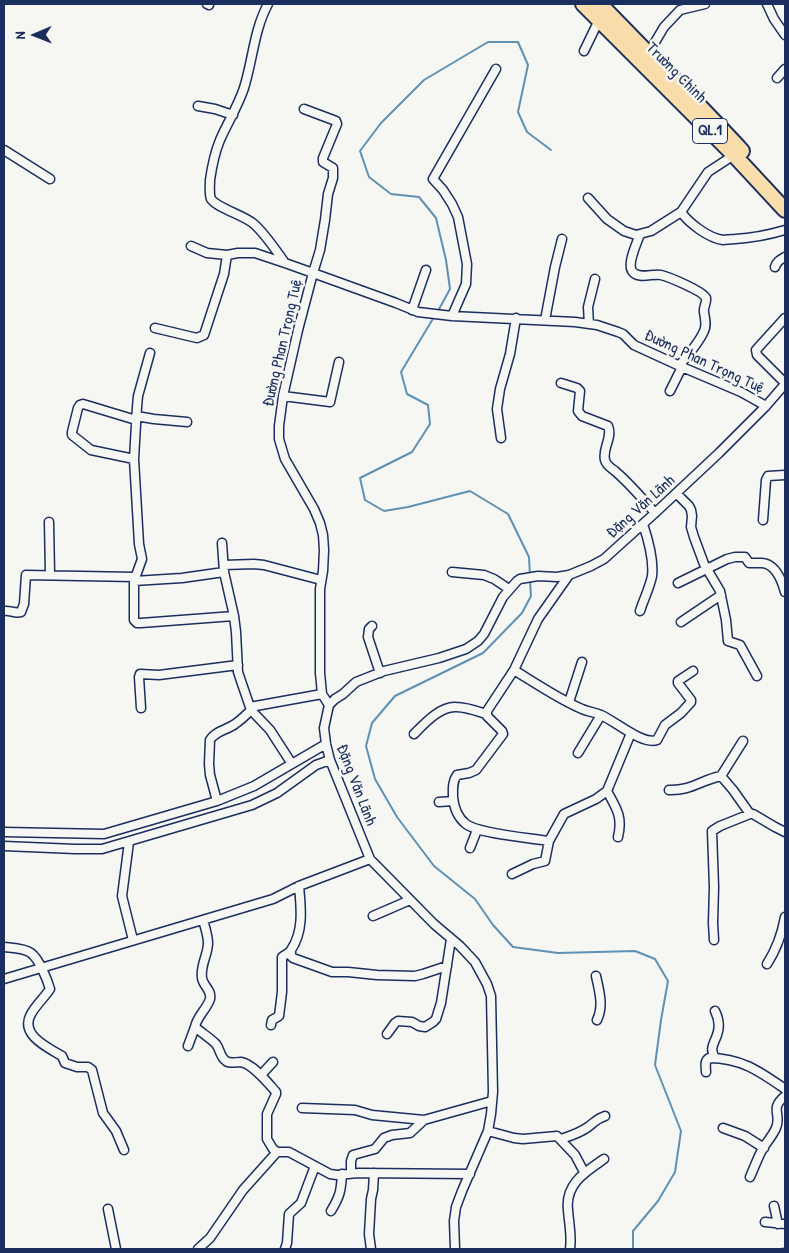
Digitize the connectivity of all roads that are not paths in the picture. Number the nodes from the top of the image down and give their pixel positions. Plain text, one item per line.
1 (268, 4) edge
2 (583, 4) edge
3 (600, 4) edge
4 (705, 4) edge
5 (767, 4) edge
6 (599, 20) junction
7 (785, 35) edge
8 (626, 39) junction
9 (584, 51) dead end
10 (641, 51) junction
11 (496, 69) dead end
12 (785, 69) edge
13 (777, 78) dead end
14 (198, 106) dead end
15 (304, 110) dead end
16 (233, 115) junction
17 (4, 150) edge
18 (734, 155) junction
19 (50, 179) dead end
20 (785, 197) edge
21 (588, 198) dead end
22 (785, 210) edge
23 (681, 212) junction
24 (785, 230) edge
25 (640, 234) junction
26 (562, 239) dead end
27 (191, 246) dead end
28 (227, 255) junction
29 (785, 257) edge
30 (285, 263) junction
31 (775, 267) dead end
32 (426, 270) dead end
33 (313, 273) junction
34 (595, 280) dead end
35 (415, 311) junction
36 (452, 316) junction
37 (516, 318) junction
38 (785, 318) edge
39 (545, 320) junction
40 (589, 324) junction
41 (155, 328) dead end
42 (150, 353) dead end
43 (339, 362) dead end
44 (681, 367) junction
45 (561, 383) dead end
46 (785, 384) edge
47 (670, 391) dead end
48 (283, 396) junction
49 (766, 406) junction
50 (136, 418) junction
51 (187, 422) dead end
52 (501, 438) dead end
53 (134, 459) junction
54 (785, 475) edge
55 (676, 493) junction
56 (655, 513) junction
57 (762, 520) dead end
58 (49, 522) dead end
59 (643, 524) junction
60 (222, 543) dead end
61 (224, 569) junction
62 (707, 569) junction
63 (452, 572) dead end
64 (50, 574) junction
65 (569, 575) junction
66 (134, 579) junction
67 (321, 580) junction
68 (678, 583) dead end
69 (510, 589) junction
70 (785, 592) edge
71 (721, 595) junction
72 (4, 610) edge
73 (640, 611) dead end
74 (234, 616) junction
75 (681, 622) dead end
76 (372, 626) dead end
77 (582, 662) dead end
78 (238, 665) junction
79 (514, 670) junction
80 (693, 671) dead end
81 (380, 673) junction
82 (757, 676) dead end
83 (322, 694) junction
84 (569, 702) junction
85 (329, 706) junction
86 (141, 708) dead end
87 (250, 709) junction
88 (486, 714) junction
89 (601, 715) junction
90 (631, 733) junction
91 (414, 734) dead end
92 (743, 741) dead end
93 (326, 744) junction
94 (578, 753) dead end
95 (330, 760) junction
96 (292, 764) junction
97 (721, 776) junction
98 (669, 790) dead end
99 (607, 791) junction
100 (217, 801) junction
101 (453, 801) junction
102 (439, 802) dead end
103 (750, 814) junction
104 (478, 830) junction
105 (4, 832) edge
106 (785, 832) edge
107 (104, 834) junction
108 (618, 837) dead end
109 (549, 841) junction
110 (128, 842) junction
111 (4, 846) edge
112 (107, 848) junction
113 (470, 848) dead end
114 (370, 859) junction
115 (512, 874) dead end
116 (299, 886) junction
117 (410, 900) junction
118 (373, 916) dead end
119 (785, 917) edge
120 (203, 920) junction
121 (451, 938) junction
122 (133, 940) junction
123 (714, 940) dead end
124 (4, 947) edge
125 (291, 951) junction
126 (767, 964) dead end
127 (447, 966) junction
128 (41, 968) junction
129 (596, 976) dead end
130 (4, 979) edge
131 (715, 1011) dead end
132 (597, 1020) dead end
133 (271, 1025) dead end
134 (195, 1026) junction
135 (387, 1034) dead end
136 (188, 1046) dead end
137 (715, 1058) junction
138 (273, 1062) dead end
139 (706, 1072) dead end
140 (261, 1076) junction
141 (785, 1089) edge
142 (785, 1096) edge
143 (492, 1101) junction
144 (302, 1108) dead end
145 (605, 1116) dead end
146 (424, 1120) junction
147 (723, 1128) dead end
148 (488, 1131) junction
149 (561, 1139) junction
150 (764, 1148) junction
151 (124, 1150) dead end
152 (277, 1152) junction
153 (604, 1159) dead end
154 (315, 1166) junction
155 (584, 1172) junction
156 (374, 1173) junction
157 (342, 1174) junction
158 (351, 1174) junction
159 (470, 1174) junction
160 (750, 1177) dead end
161 (774, 1206) dead end
162 (108, 1209) dead end
163 (331, 1211) dead end
164 (765, 1222) dead end
165 (782, 1224) edge
166 (116, 1249) edge
167 (198, 1249) edge
168 (285, 1249) edge
169 (371, 1249) edge
170 (455, 1249) edge
171 (570, 1249) edge

1 - 16 street
2 - 6 highway, Trường Chinh / QL.1
3 - 8 highway, Trường Chinh / QL.1
4 - 10 street
5 - 7 street
6 - 8 highway, Trường Chinh / QL.1
6 - 9 street
8 - 10 highway, Trường Chinh / QL.1
10 - 18 highway, Trường Chinh / QL.1
10 - 20 highway, Trường Chinh / QL.1
11 - 36 street
12 - 13 street
14 - 16 street
15 - 33 street
16 - 30 street
17 - 19 street
18 - 22 highway, Trường Chinh / QL.1
18 - 23 street
21 - 25 street
23 - 24 street
23 - 25 street
25 - 44 street
26 - 39 street
27 - 28 street
28 - 30 street
28 - 41 street
29 - 31 street
30 - 33 street
32 - 35 street
33 - 35 street, Đường Phan Trọng Tuệ
33 - 48 street, Đường Phan Trọng Tuệ
34 - 40 street
35 - 36 street, Đường Phan Trọng Tuệ
36 - 37 street, Đường Phan Trọng Tuệ
37 - 39 street, Đường Phan Trọng Tuệ
37 - 52 street
38 - 46 street
39 - 40 street, Đường Phan Trọng Tuệ
40 - 44 street, Đường Phan Trọng Tuệ
42 - 50 street
43 - 48 street
44 - 47 street
44 - 49 street, Đường Phan Trọng Tuệ
45 - 56 street
46 - 49 street, Đặng Văn Lãnh
48 - 67 street, Đường Phan Trọng Tuệ
49 - 55 street, Đặng Văn Lãnh
50 - 51 street
50 - 53 street
50 - 53 street
53 - 66 street
54 - 57 street
55 - 56 street, Đặng Văn Lãnh
55 - 62 street
56 - 59 street, Đặng Văn Lãnh
58 - 64 street
59 - 65 street, Đặng Văn Lãnh
59 - 73 street
60 - 61 street
61 - 66 street
61 - 67 street
61 - 74 street
62 - 68 street
62 - 70 street
62 - 71 street
63 - 69 street
64 - 66 street
64 - 72 street
65 - 69 street, Đặng Văn Lãnh
65 - 79 street
66 - 74 street
67 - 83 street, Đường Phan Trọng Tuệ
69 - 81 street, Đặng Văn Lãnh
71 - 75 street
71 - 82 street
74 - 78 street
76 - 81 street
77 - 84 street
78 - 86 street
78 - 87 street
79 - 84 street
79 - 88 street
80 - 90 street
81 - 85 street, Đặng Văn Lãnh
83 - 85 street, Đường Phan Trọng Tuệ
83 - 87 street
84 - 89 street
85 - 93 street, Đặng Văn Lãnh
87 - 96 street
87 - 100 street
88 - 91 street
88 - 101 street
89 - 90 street
89 - 94 street
90 - 99 street
92 - 97 street
93 - 95 street, Đặng Văn Lãnh
93 - 96 street
95 - 110 street
95 - 114 street, Đặng Văn Lãnh
96 - 100 street
97 - 98 street
97 - 103 street
99 - 108 street
99 - 109 street
100 - 107 street
101 - 102 street
101 - 104 street
103 - 106 street
103 - 123 street
104 - 109 street
104 - 113 street
105 - 107 street
107 - 112 street
109 - 115 street
110 - 112 street
110 - 122 street
111 - 112 street
114 - 116 street
114 - 117 street, Đặng Văn Lãnh
116 - 120 street
116 - 125 street
117 - 118 street
117 - 121 street, Đặng Văn Lãnh
119 - 126 street
120 - 122 street
120 - 134 street
121 - 127 street
121 - 143 street, Đặng Văn Lãnh
122 - 128 street
124 - 128 street
125 - 127 street
125 - 133 street
127 - 135 street
128 - 130 street
128 - 151 street
129 - 132 street
131 - 137 street
134 - 136 street
134 - 140 street
137 - 139 street
137 - 141 street
138 - 140 street
140 - 152 street
142 - 150 street
143 - 146 street
143 - 148 street, Đặng Văn Lãnh
144 - 146 street
145 - 149 street
146 - 158 street
147 - 150 street
148 - 149 street
148 - 159 street, Đặng Văn Lãnh
149 - 155 street
150 - 160 street
152 - 154 street
152 - 167 street
153 - 155 street
154 - 157 street
154 - 168 street
155 - 171 street
156 - 158 street
156 - 159 street
156 - 169 street
157 - 158 street
157 - 163 street
159 - 170 street, Đặng Văn Lãnh
161 - 165 street
162 - 166 street
164 - 165 street

